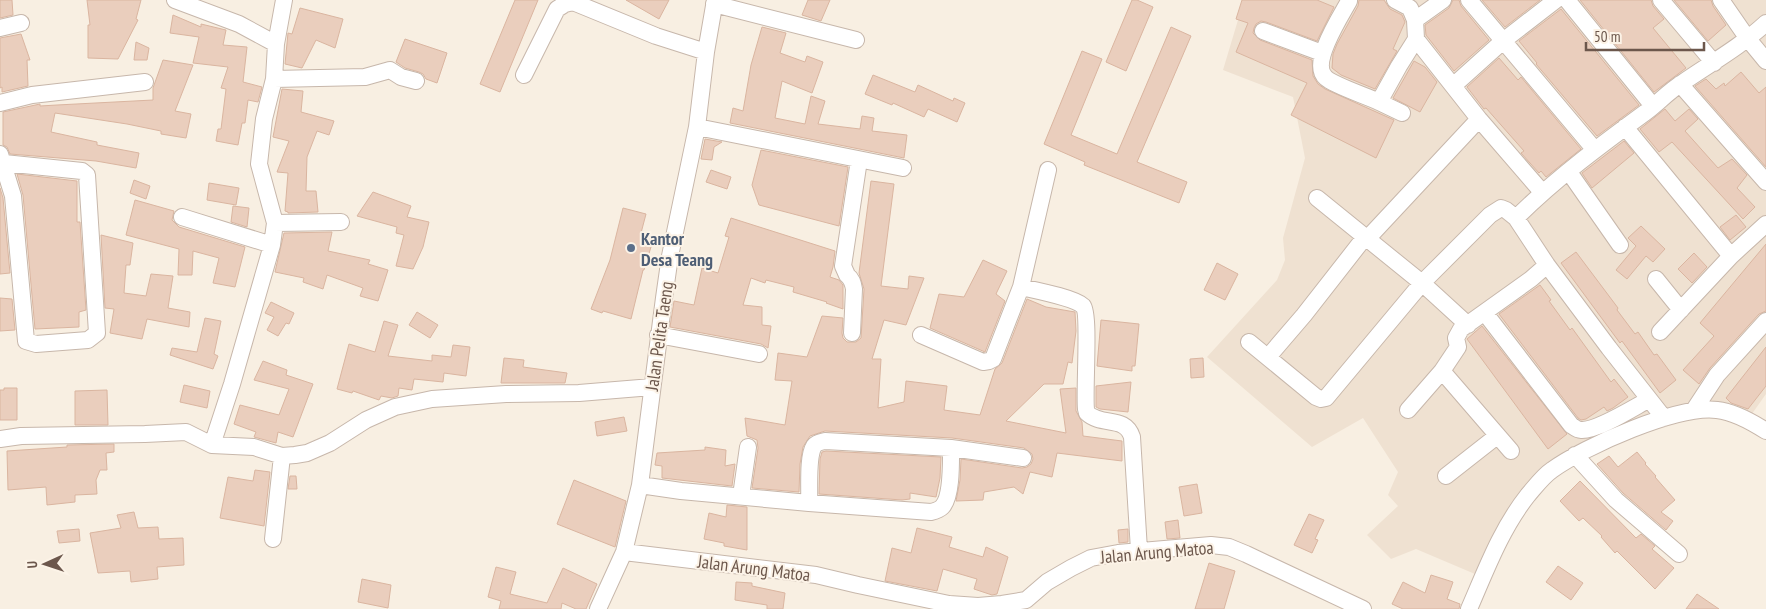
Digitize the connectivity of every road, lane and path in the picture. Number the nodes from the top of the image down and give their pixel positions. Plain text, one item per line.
1 (176, 0) edge
2 (284, 0) edge
3 (1349, 0) edge
4 (1394, 0) edge
5 (1443, 0) edge
6 (1469, 0) edge
7 (1556, 0) edge
8 (1567, 0) edge
9 (1660, 0) edge
10 (1721, 0) edge
11 (715, 2) edge
12 (1415, 20) junction
13 (21, 23) dead end
14 (1766, 23) edge
15 (0, 28) edge
16 (1263, 31) dead end
17 (1416, 39) junction
18 (1748, 39) junction
19 (856, 40) dead end
20 (1503, 41) junction
21 (276, 44) junction
22 (706, 52) junction
23 (1322, 53) junction
24 (1766, 61) edge
25 (1714, 63) junction
26 (524, 75) dead end
27 (274, 79) junction
28 (416, 81) dead end
29 (146, 82) dead end
30 (1680, 84) junction
31 (1453, 86) junction
32 (1379, 102) junction
33 (0, 103) edge
34 (1653, 106) junction
35 (1402, 113) dead end
36 (1478, 118) junction
37 (697, 127) junction
38 (1626, 127) junction
39 (1595, 150) junction
40 (2, 158) edge
41 (859, 160) junction
42 (903, 168) dead end
43 (1048, 170) dead end
44 (1569, 172) junction
45 (1766, 182) edge
46 (1542, 192) junction
47 (1316, 198) dead end
48 (182, 217) dead end
49 (1516, 218) junction
50 (341, 222) dead end
51 (275, 223) junction
52 (1766, 224) edge
53 (1366, 238) junction
54 (272, 245) junction
55 (1620, 245) dead end
56 (1731, 256) junction
57 (1547, 265) junction
58 (1656, 279) dead end
59 (1422, 283) junction
60 (1021, 287) junction
61 (1681, 310) junction
62 (1484, 313) junction
63 (1766, 320) edge
64 (1468, 325) junction
65 (1660, 332) dead end
66 (852, 333) dead end
67 (658, 335) junction
68 (921, 335) dead end
69 (1249, 342) dead end
70 (760, 354) dead end
71 (1268, 357) junction
72 (1442, 371) junction
73 (652, 387) junction
74 (1648, 400) junction
75 (1408, 410) dead end
76 (1694, 410) junction
77 (1664, 418) junction
78 (1766, 430) edge
79 (1497, 436) junction
80 (0, 439) edge
81 (212, 445) junction
82 (748, 447) dead end
83 (951, 448) junction
84 (1511, 452) dead end
85 (1575, 455) junction
86 (282, 456) junction
87 (1023, 458) dead end
88 (1446, 476) dead end
89 (640, 485) junction
90 (741, 496) junction
91 (809, 504) junction
92 (273, 539) dead end
93 (1139, 550) junction
94 (624, 552) junction
95 (1679, 554) dead end
96 (1026, 604) edge
97 (598, 609) edge
98 (1363, 609) edge
99 (1469, 609) edge

1 - 21 street
2 - 21 street
3 - 23 street
4 - 12 street
5 - 12 street
6 - 20 street
7 - 20 street
8 - 34 street
9 - 25 street
10 - 18 street
11 - 19 street
11 - 22 street, Jalan Pelita Taeng
12 - 17 street
13 - 15 street
14 - 18 street
16 - 23 street
17 - 31 street
17 - 32 street
18 - 24 street
18 - 25 street
20 - 31 street
20 - 39 street
21 - 27 street
22 - 26 street
22 - 37 street, Jalan Pelita Taeng
23 - 32 street
25 - 30 street
27 - 28 street
27 - 51 street
29 - 33 street
30 - 34 street
30 - 45 street
31 - 36 street
32 - 35 street
34 - 38 street
36 - 46 street
36 - 53 street
37 - 41 street
37 - 67 street, Jalan Pelita Taeng
38 - 39 street
38 - 56 street
39 - 44 street
40 - 40 street
41 - 42 street
41 - 66 street
43 - 60 street
44 - 46 street
44 - 55 street
46 - 49 street
47 - 53 street
48 - 54 street
49 - 57 street
49 - 59 street
50 - 51 street
51 - 54 street
52 - 56 street
53 - 59 street
53 - 71 street
54 - 81 street
56 - 61 street
57 - 62 street
57 - 74 street
58 - 61 street
59 - 64 street
59 - 71 street
60 - 68 street
60 - 93 street
61 - 65 street
62 - 64 street
62 - 74 street
63 - 76 street
64 - 72 street
67 - 70 street
67 - 73 street, Jalan Pelita Taeng
69 - 71 street
72 - 75 street
72 - 79 street
73 - 86 street
73 - 89 street, Jalan Pelita Taeng
74 - 77 street
76 - 77 street
76 - 78 street
77 - 85 street
79 - 84 street
79 - 88 street
80 - 81 street
81 - 86 street
82 - 90 street
83 - 87 street
83 - 91 street
83 - 91 street
85 - 95 street
85 - 99 street
86 - 92 street
89 - 90 street
89 - 94 street, Jalan Pelita Taeng
90 - 91 street
93 - 96 street, Jalan Arung Matoa
93 - 98 street, Jalan Arung Matoa
94 - 96 street, Jalan Arung Matoa
94 - 97 street, Jalan Pelita Taeng

